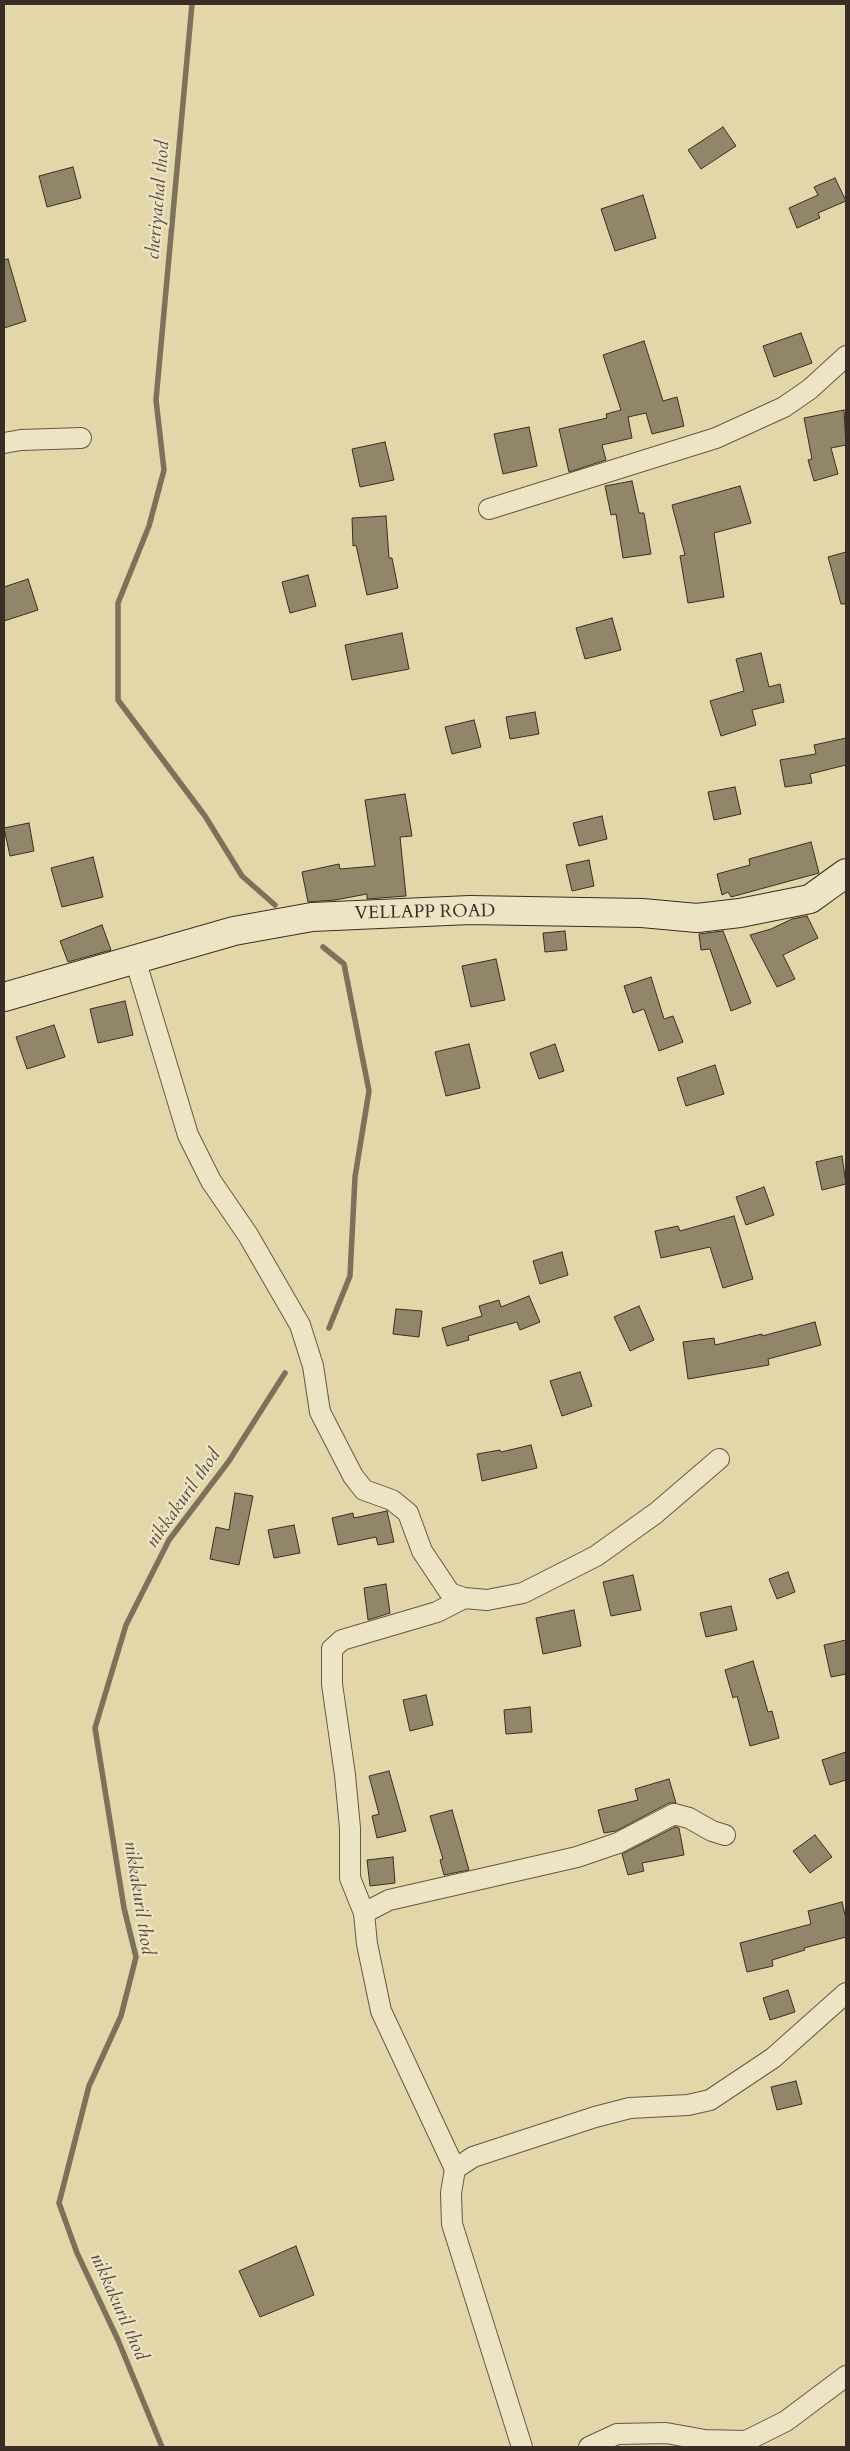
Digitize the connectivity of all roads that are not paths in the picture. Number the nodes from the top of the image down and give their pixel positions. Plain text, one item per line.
1 (846, 356) edge
2 (81, 438) dead end
3 (4, 443) edge
4 (489, 509) dead end
5 (846, 873) edge
6 (135, 959) junction
7 (4, 998) edge
8 (719, 1459) dead end
9 (464, 1598) junction
10 (725, 1835) dead end
11 (364, 1913) junction
12 (846, 1993) edge
13 (455, 2169) junction
14 (846, 2376) edge
15 (522, 2447) edge
16 (589, 2447) edge

1 - 4 street
2 - 3 street
5 - 6 main road, VELLAPP ROAD
6 - 7 main road, VELLAPP ROAD
6 - 9 street
8 - 9 street
9 - 11 street
10 - 11 street
11 - 13 street
12 - 13 street
13 - 15 street
14 - 16 street

